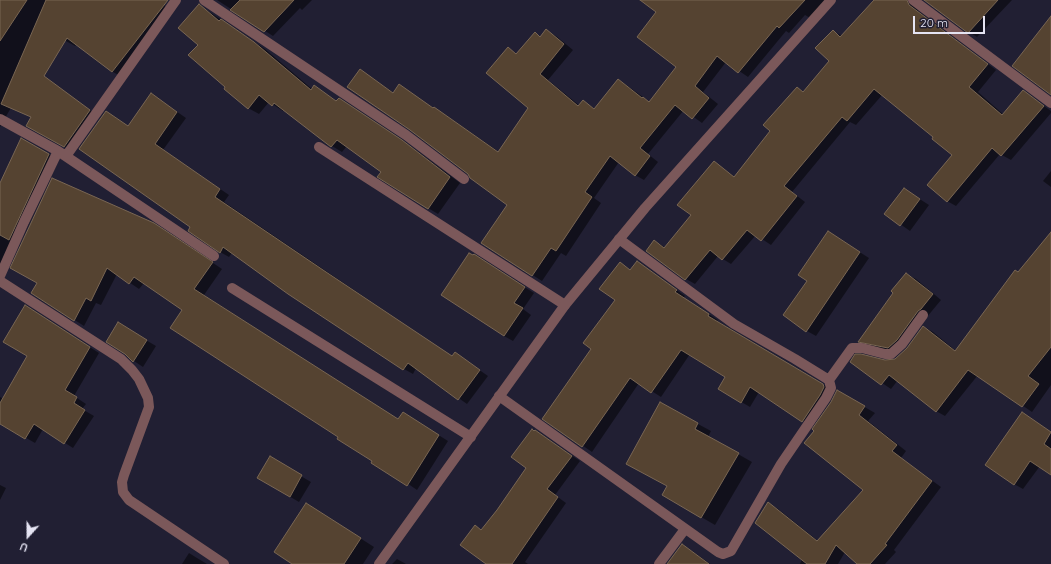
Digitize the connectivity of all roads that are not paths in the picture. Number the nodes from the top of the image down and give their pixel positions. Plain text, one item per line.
1 (176, 0) edge
2 (204, 0) edge
3 (831, 0) edge
4 (913, 0) edge
5 (1051, 103) edge
6 (0, 119) edge
7 (319, 147) dead end
8 (62, 154) junction
9 (464, 179) dead end
10 (619, 239) junction
11 (214, 256) dead end
12 (0, 276) edge
13 (0, 281) edge
14 (232, 288) dead end
15 (565, 305) junction
16 (923, 315) dead end
17 (829, 380) junction
18 (499, 396) junction
19 (471, 437) junction
20 (686, 529) junction
21 (224, 564) edge
22 (379, 564) edge
23 (659, 564) edge

1 - 8 street
2 - 9 street
3 - 10 street
4 - 5 street
6 - 8 street
7 - 15 street
8 - 11 street
8 - 12 street
10 - 15 street
10 - 17 street
13 - 21 street
14 - 19 street
15 - 18 street
16 - 17 street
17 - 20 street
18 - 19 street
18 - 20 street
19 - 22 street
20 - 23 street

